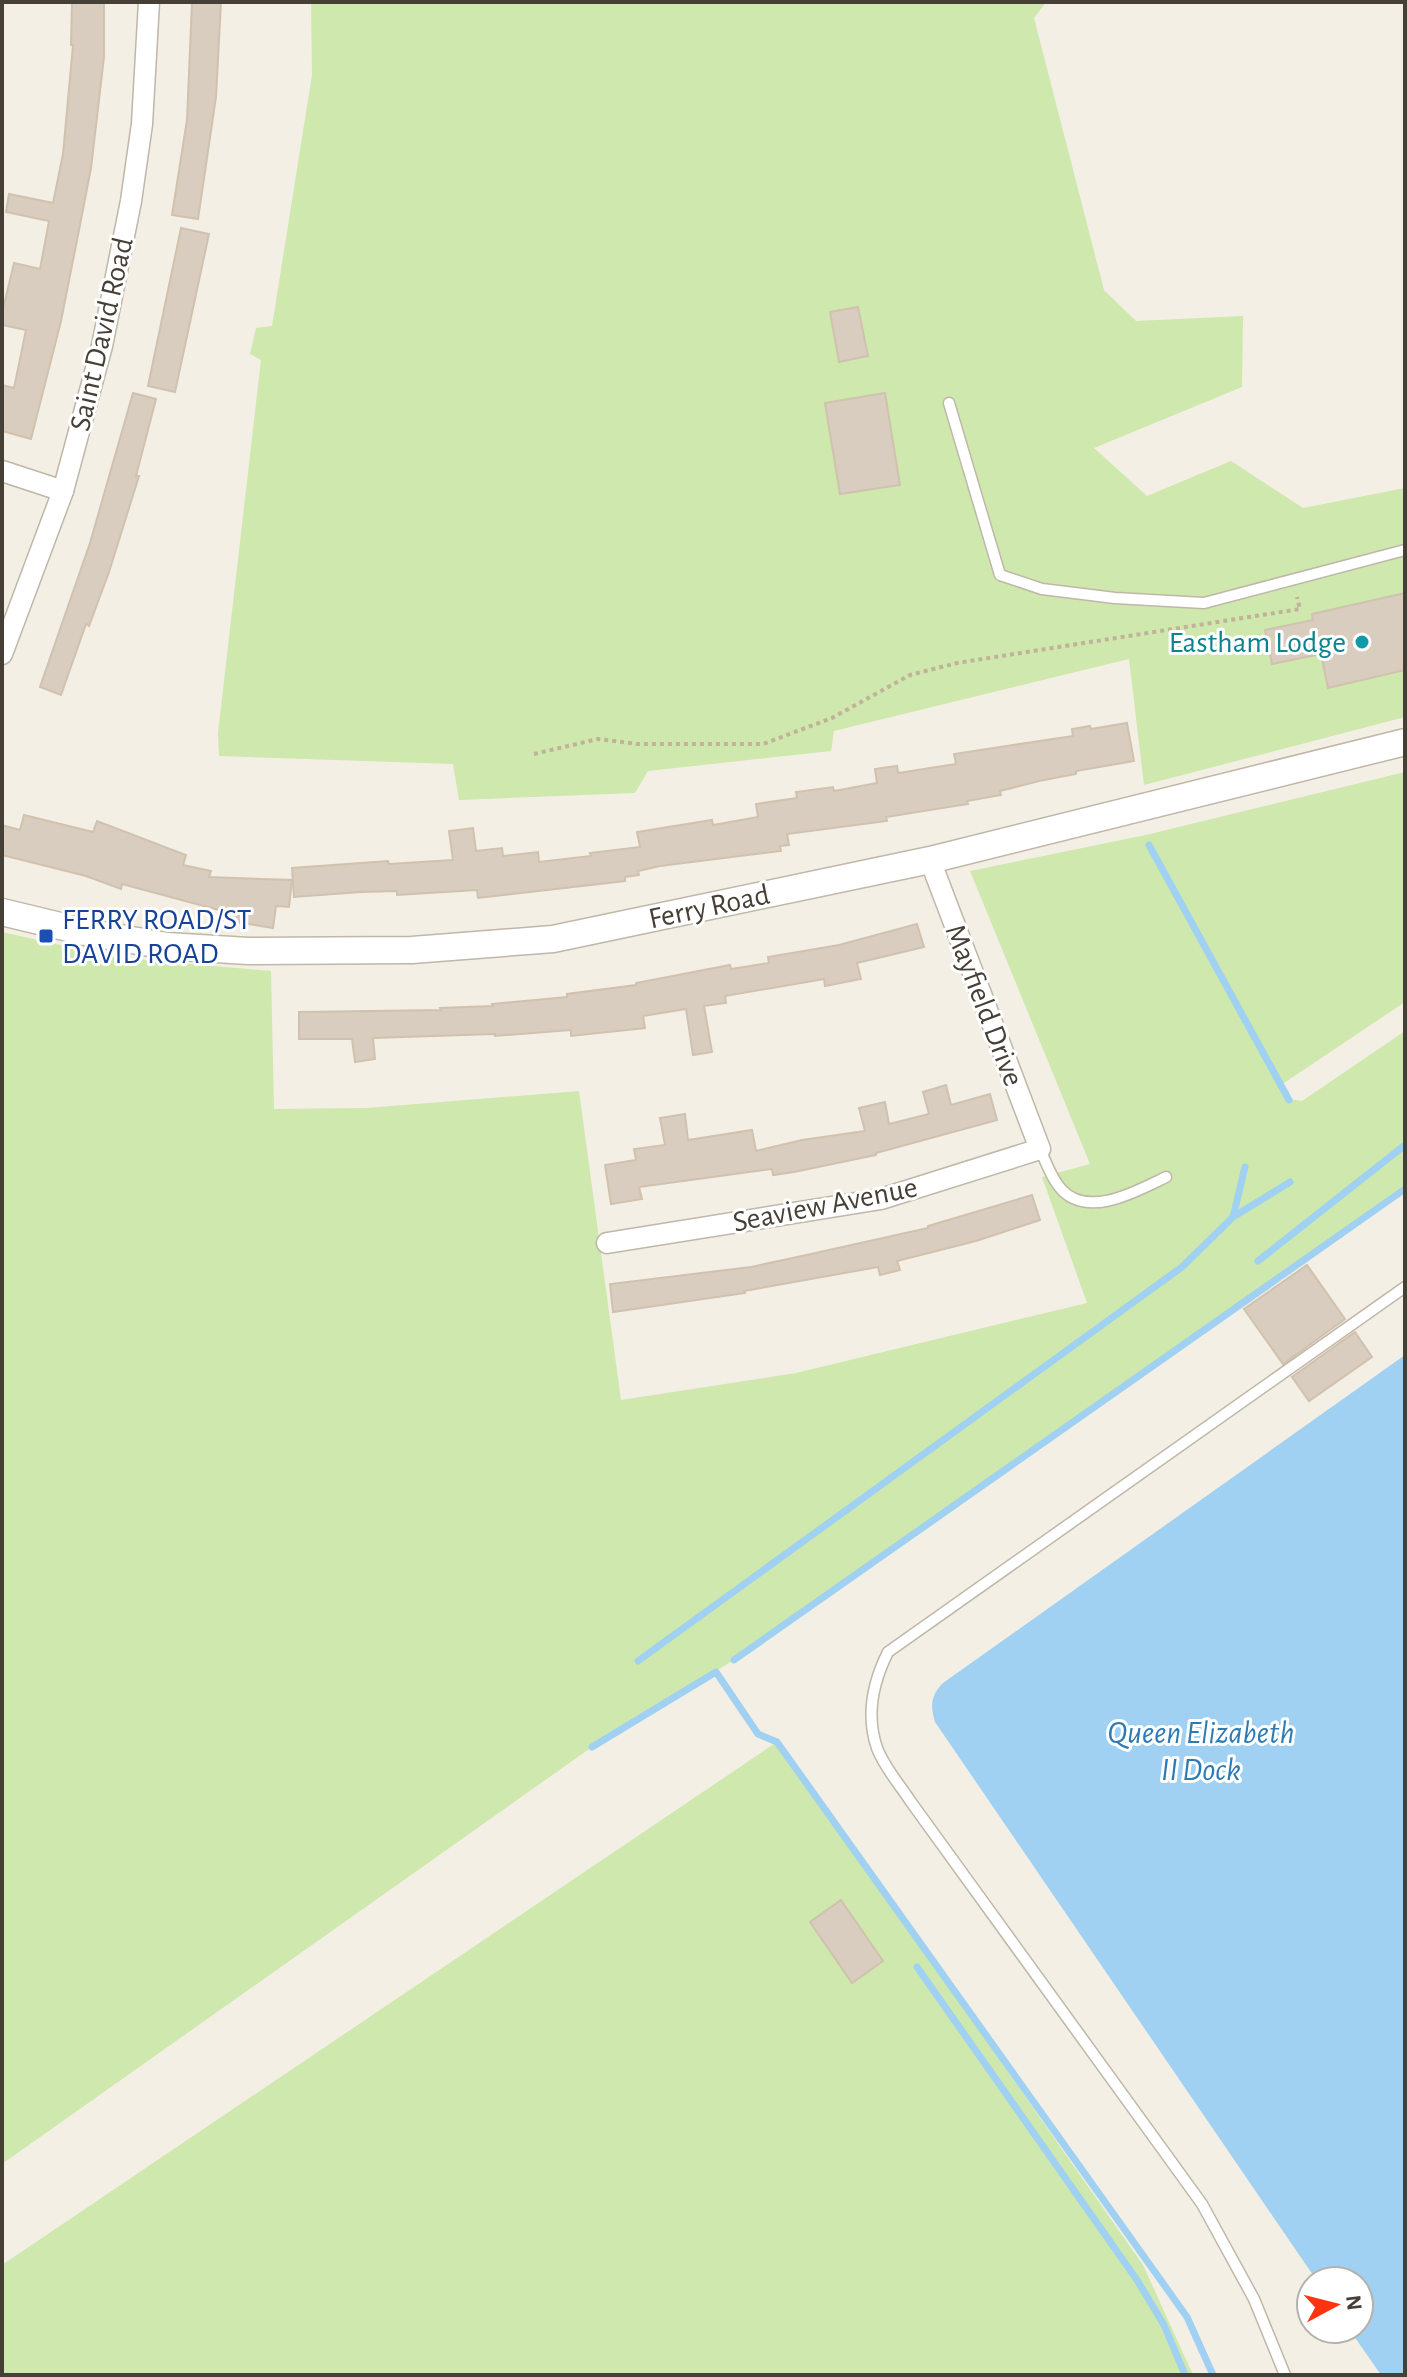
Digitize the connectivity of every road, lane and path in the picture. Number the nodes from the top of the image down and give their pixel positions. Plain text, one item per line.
1 (149, 2) edge
2 (949, 403) dead end
3 (2, 471) edge
4 (63, 491) junction
5 (1405, 550) edge
6 (1293, 581) junction
7 (2, 654) edge
8 (1405, 742) edge
9 (534, 754) dead end
10 (930, 860) junction
11 (2, 912) edge
12 (1040, 1149) junction
13 (1166, 1177) dead end
14 (607, 1243) dead end
15 (1405, 1287) edge
16 (1285, 2375) edge

1 - 4 street, Saint David Road
2 - 6 lane
3 - 4 street
4 - 7 street, Saint David Road
5 - 6 lane
6 - 9 path
8 - 10 street, Ferry Road
10 - 11 street, Ferry Road
10 - 12 street, Mayfield Drive
12 - 13 lane
12 - 14 street, Seaview Avenue
15 - 16 lane

